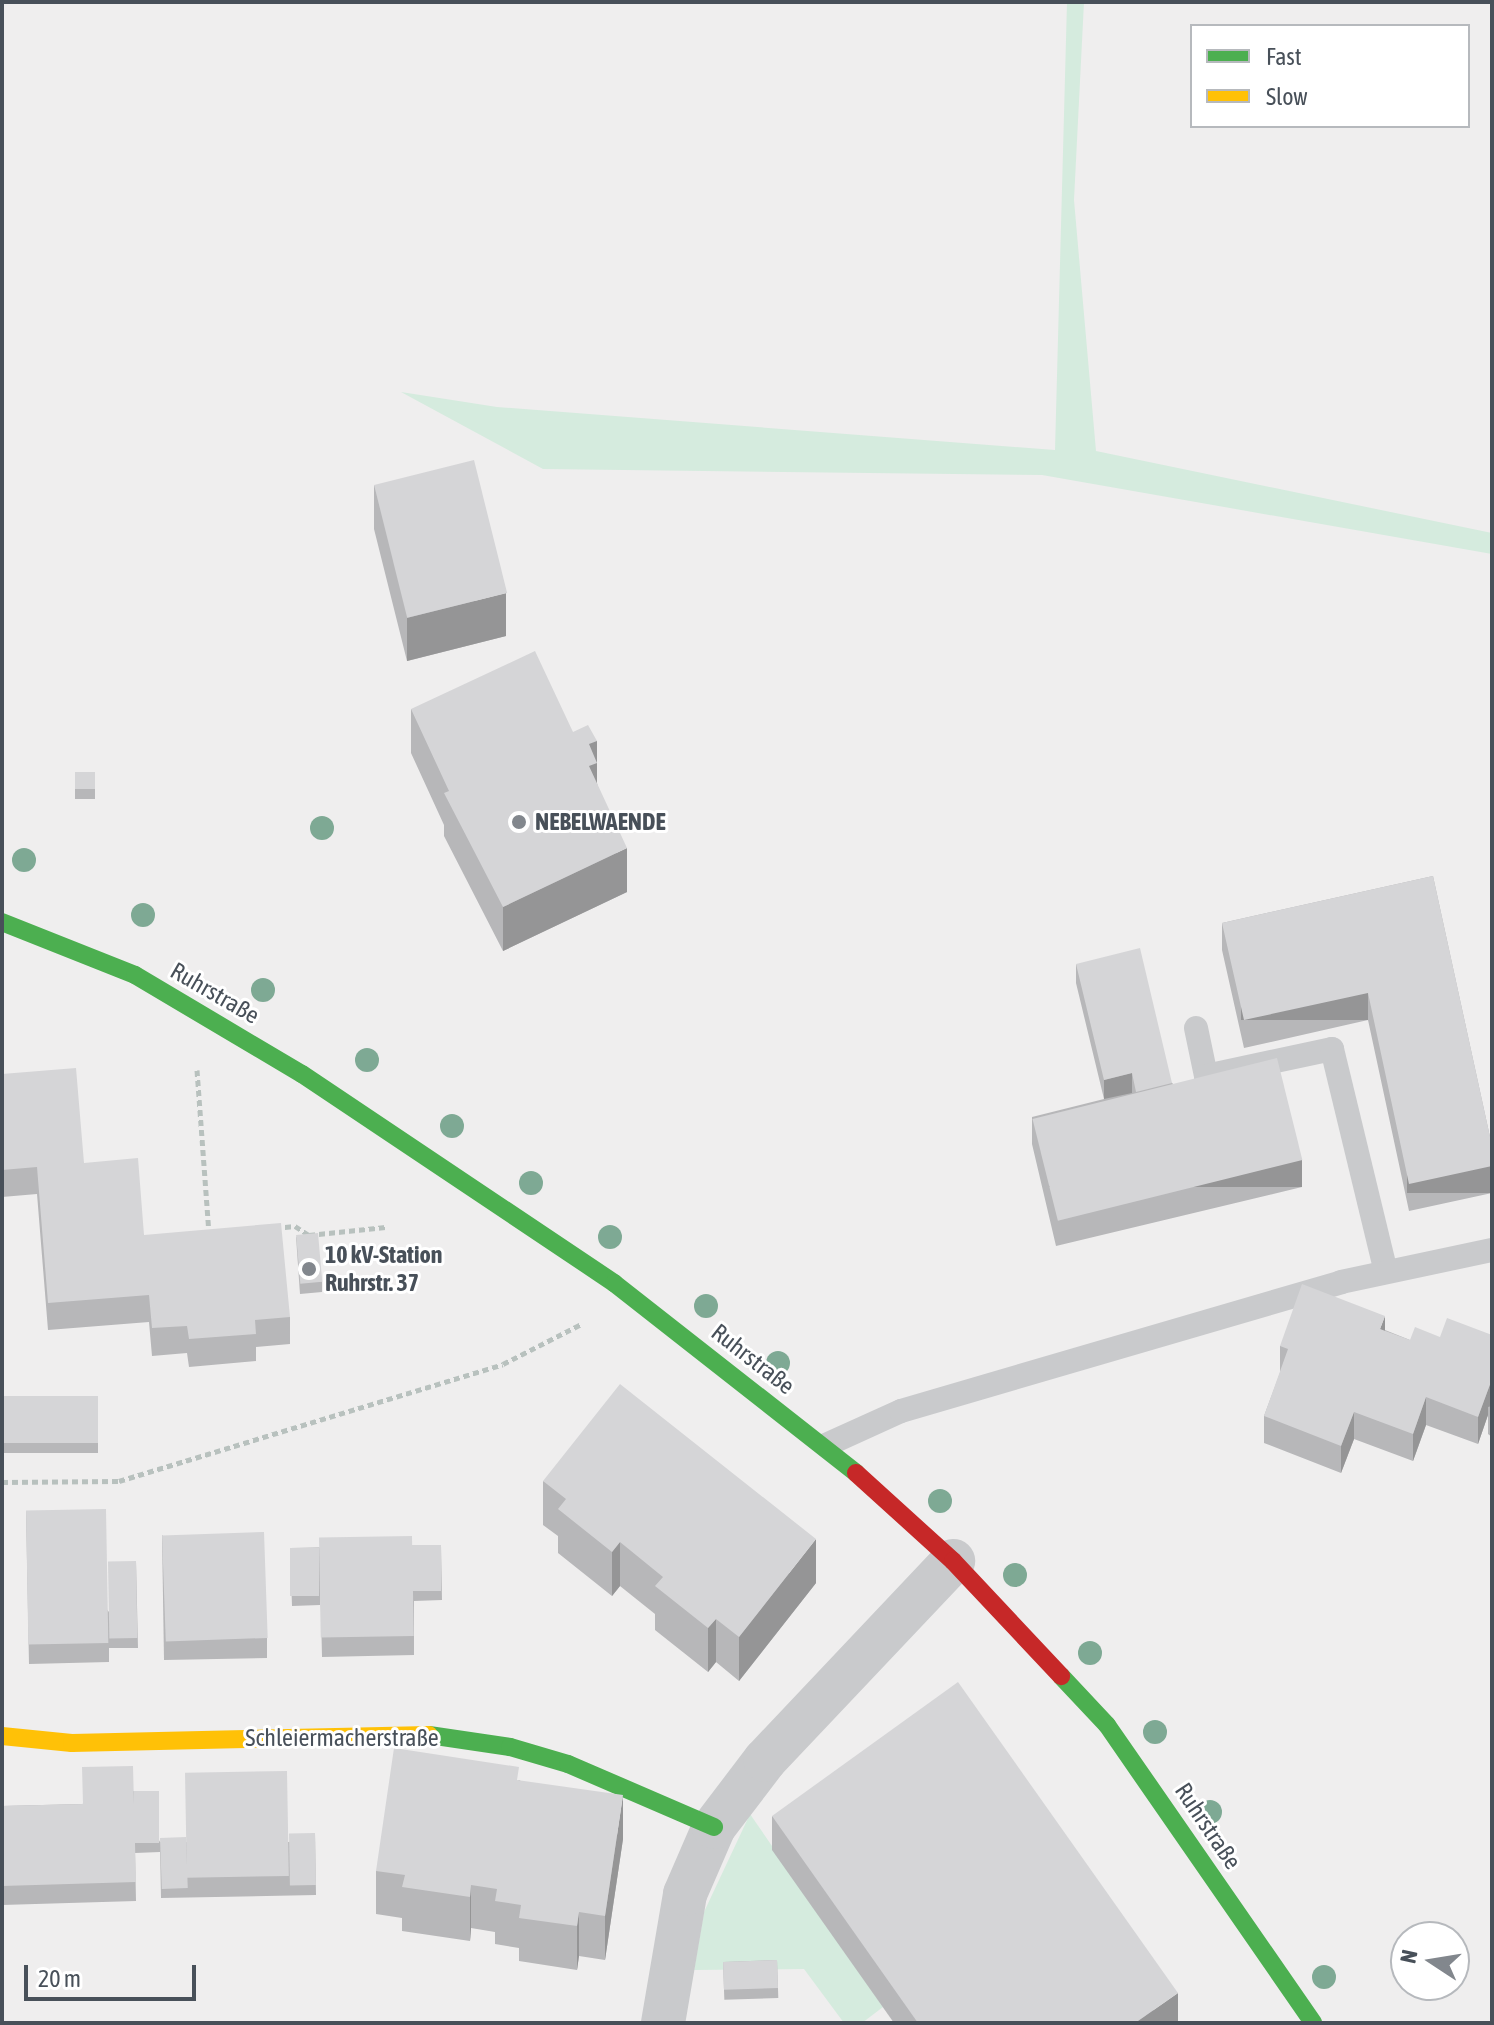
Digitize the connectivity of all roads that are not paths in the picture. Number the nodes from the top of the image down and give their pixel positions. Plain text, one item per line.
1 (2, 922) edge
2 (1196, 1028) dead end
3 (1492, 1250) edge
4 (1386, 1272) junction
5 (826, 1445) junction
6 (953, 1561) junction
7 (2, 1736) edge
8 (714, 1827) junction
9 (663, 2023) edge
10 (1313, 2023) edge

1 - 5 street, Ruhrstraße
2 - 4 lane
3 - 4 lane
4 - 5 lane
5 - 6 street, Ruhrstraße
6 - 8 street
6 - 10 street, Ruhrstraße
7 - 8 street, Schleiermacherstraße
8 - 9 street

